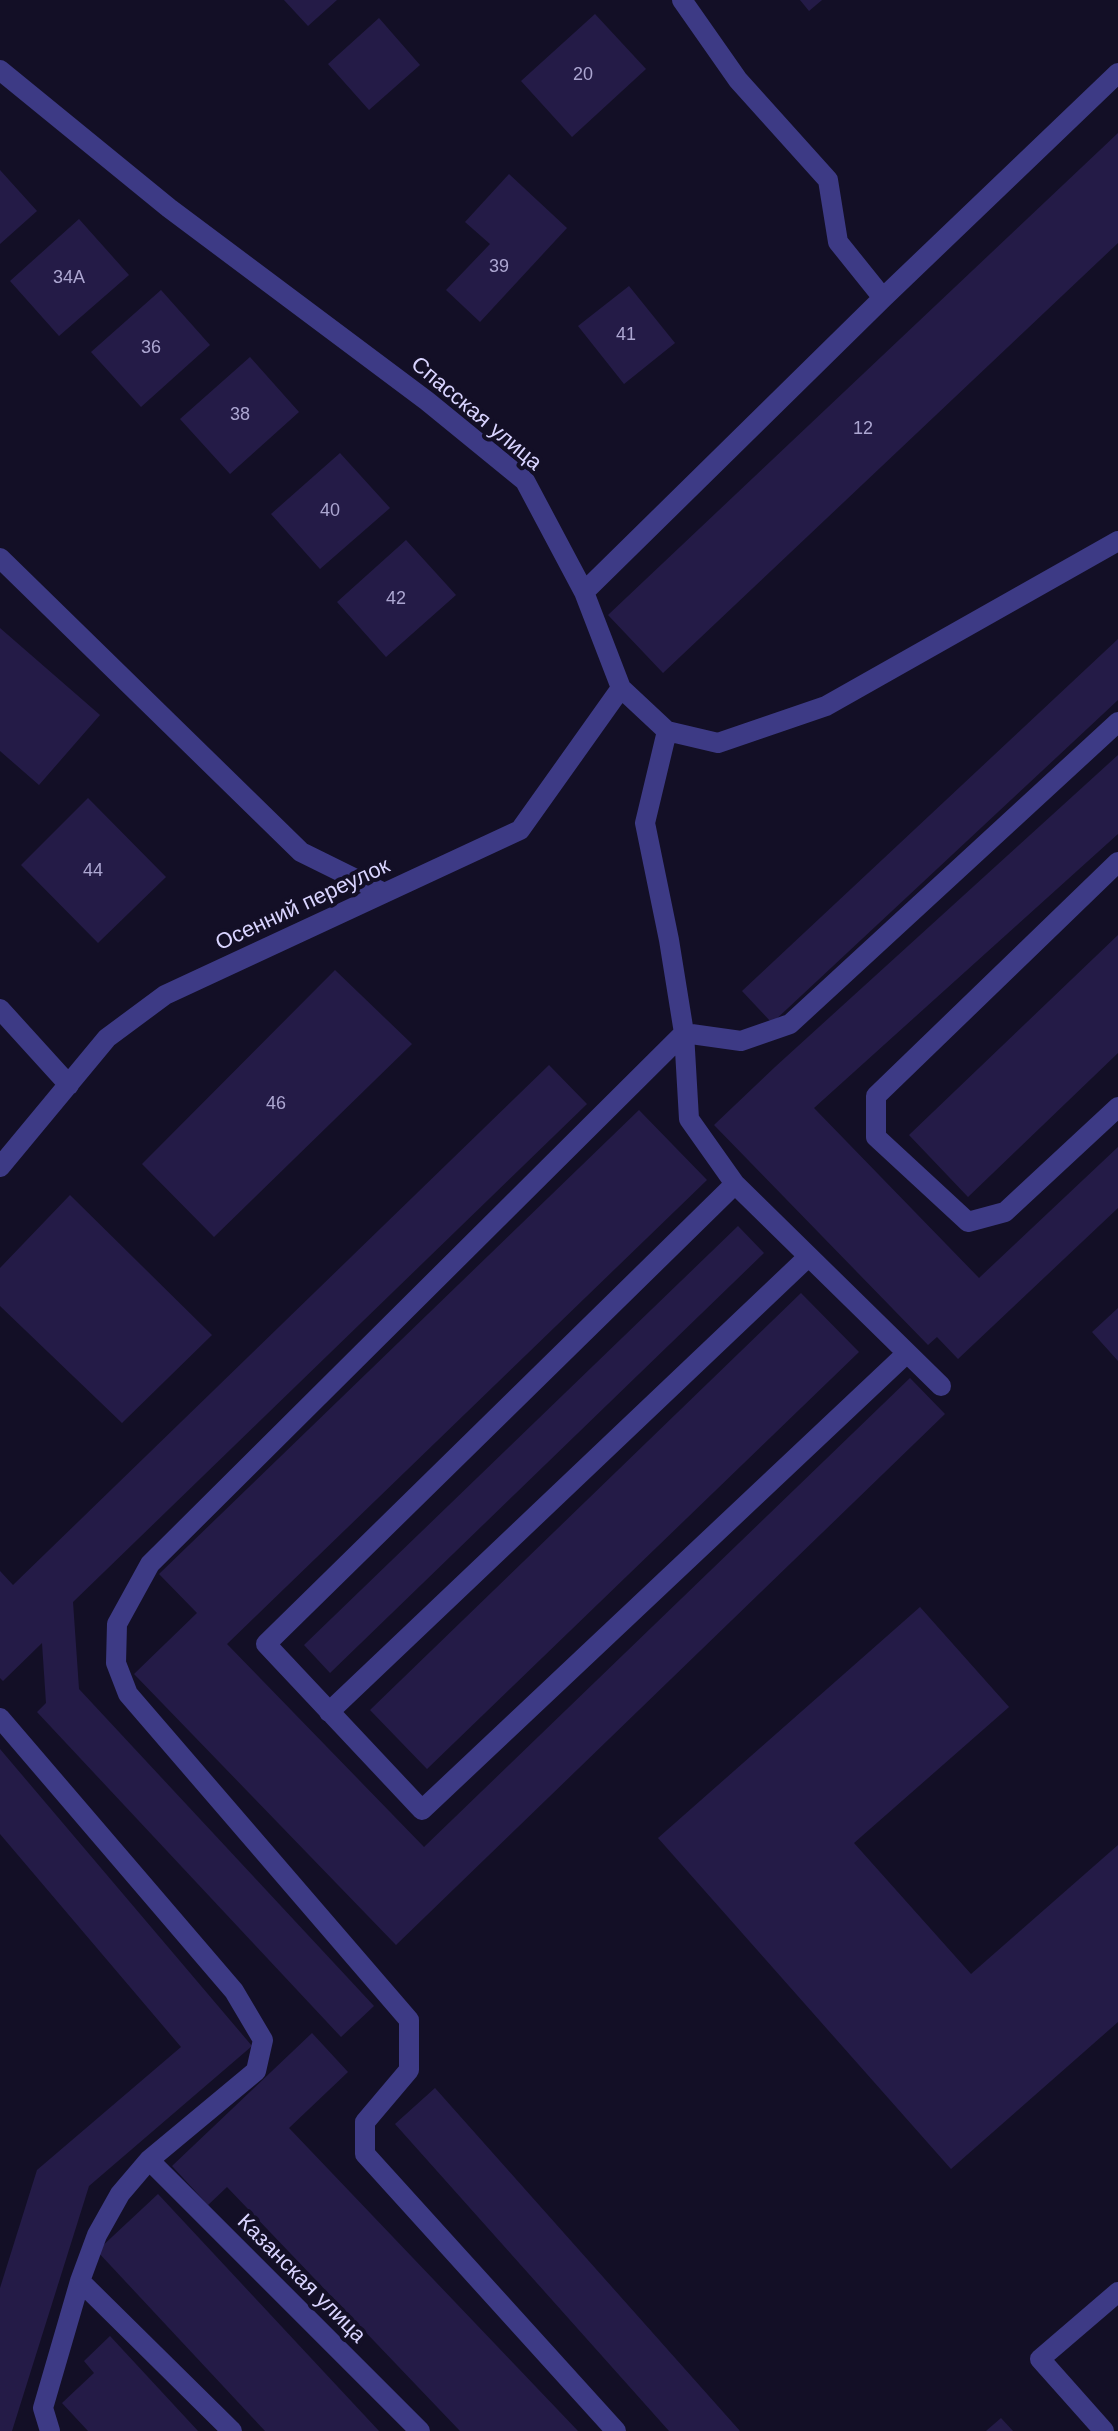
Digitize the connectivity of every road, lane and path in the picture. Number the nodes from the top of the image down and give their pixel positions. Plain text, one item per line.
1 (682, 0) edge
2 (0, 70) edge
3 (1118, 73) edge
4 (883, 298) junction
5 (1118, 541) edge
6 (0, 558) edge
7 (584, 592) junction
8 (621, 688) junction
9 (1118, 722) edge
10 (667, 731) junction
11 (1118, 862) edge
12 (384, 893) junction
13 (0, 1009) edge
14 (684, 1033) junction
15 (69, 1085) junction
16 (1118, 1107) edge
17 (0, 1167) edge
18 (735, 1184) junction
19 (808, 1257) junction
20 (907, 1353) junction
21 (941, 1386) dead end
22 (329, 1712) junction
23 (0, 1718) edge
24 (149, 2160) junction
25 (80, 2281) junction
26 (1118, 2292) edge
27 (50, 2431) edge
28 (232, 2431) edge
29 (420, 2431) edge
30 (616, 2431) edge
31 (1104, 2431) edge

1 - 4 street
2 - 7 street, Спасская улица
3 - 4 street
4 - 7 street
5 - 10 street, Спасская улица
6 - 12 street
7 - 8 street, Спасская улица
8 - 10 street, Спасская улица
8 - 12 street, Осенний переулок
9 - 14 street
10 - 14 street
11 - 16 street
12 - 15 street, Осенний переулок
13 - 15 street
14 - 18 street
14 - 30 street
15 - 17 street, Осенний переулок
18 - 19 street
18 - 22 street
19 - 20 street
19 - 22 street
20 - 21 street
20 - 22 street
23 - 24 street
24 - 25 street
24 - 29 street, Казанская улица
25 - 27 street
25 - 28 street
26 - 31 street

